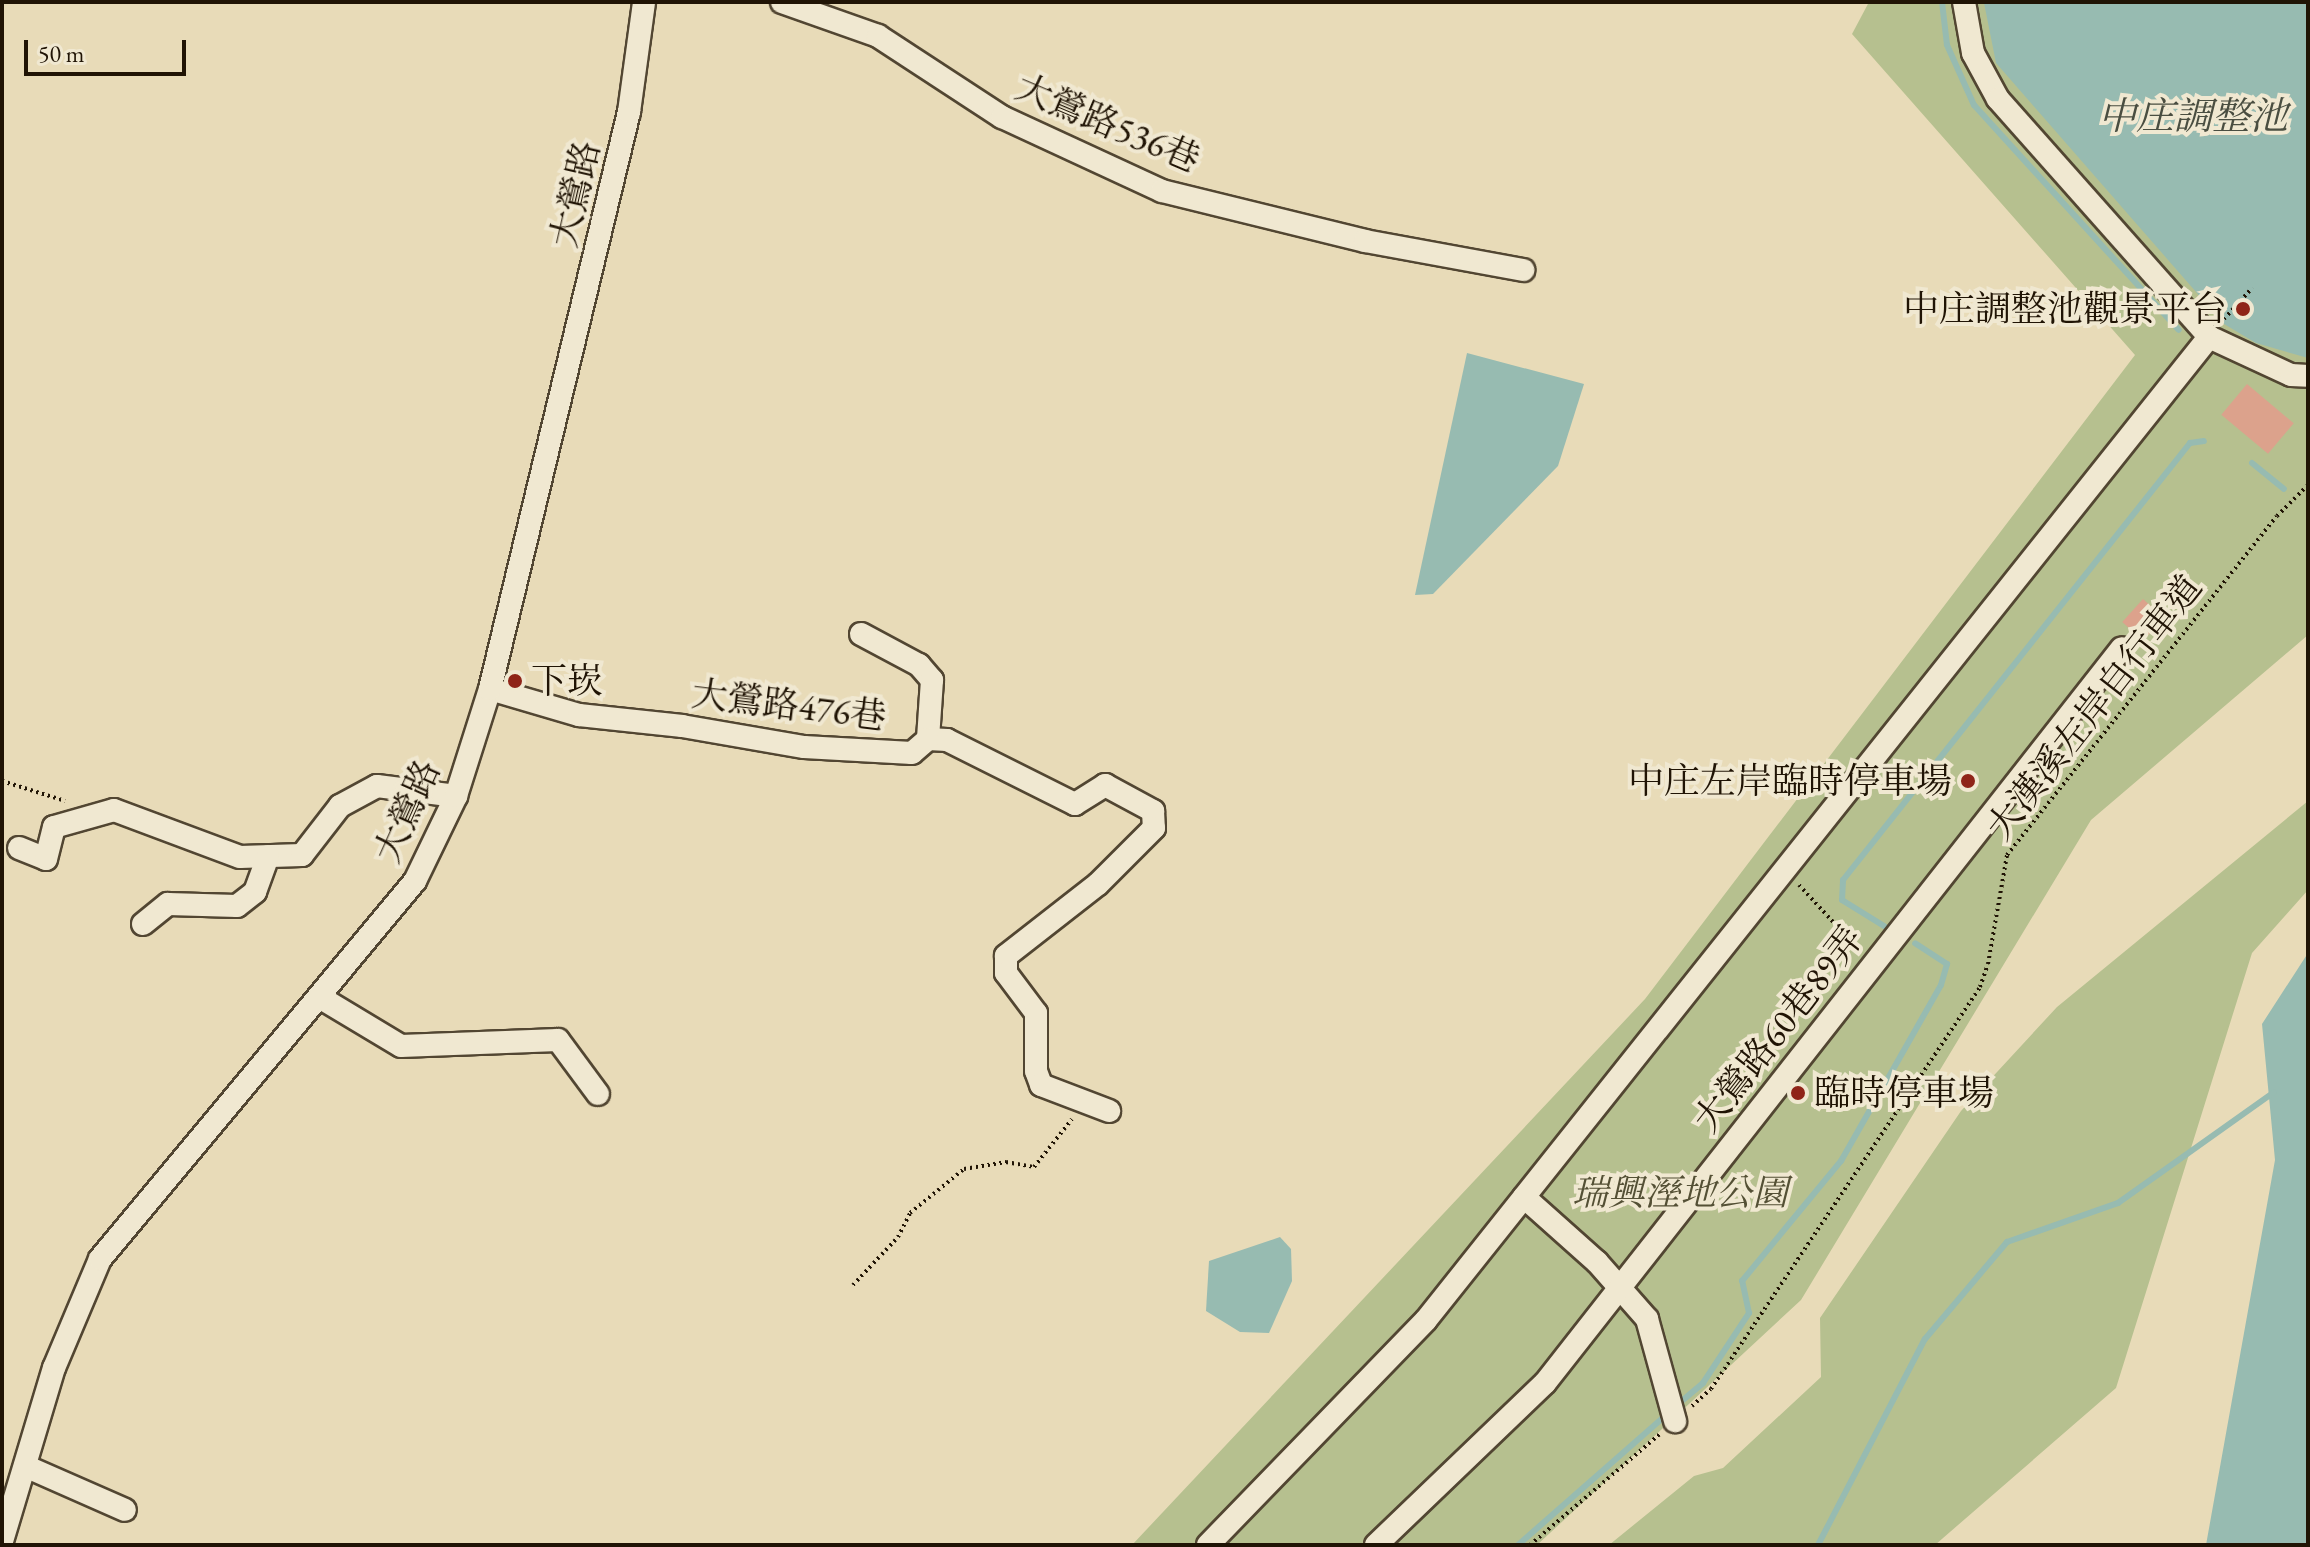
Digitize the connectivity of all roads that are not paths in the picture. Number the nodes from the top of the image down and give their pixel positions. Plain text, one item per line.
1 (644, 2) edge
2 (782, 2) edge
3 (1964, 2) edge
4 (1523, 270) dead end
5 (2213, 332) junction
6 (2308, 376) edge
7 (861, 634) dead end
8 (2122, 648) dead end
9 (490, 689) junction
10 (928, 739) junction
11 (456, 796) junction
12 (19, 848) dead end
13 (268, 856) junction
14 (143, 924) dead end
15 (321, 998) junction
16 (598, 1094) dead end
17 (1109, 1111) dead end
18 (1524, 1197) junction
19 (1620, 1289) junction
20 (1675, 1421) road end
21 (25, 1466) junction
22 (125, 1510) dead end
23 (2, 1541) edge
24 (1208, 1545) edge
25 (1376, 1545) edge

1 - 9 street, 大鶯路
2 - 4 street, 大鶯路536巷
3 - 5 street
5 - 6 street
5 - 18 street
7 - 10 street
8 - 19 street, 大鶯路60巷89弄
9 - 10 street, 大鶯路476巷
9 - 11 street, 大鶯路
10 - 17 street, 大鶯路476巷
11 - 13 street
11 - 15 street, 大鶯路
12 - 13 street
13 - 14 street
15 - 16 street
15 - 21 street, 大鶯路
18 - 19 street
18 - 24 street
19 - 20 street
19 - 25 street, 大鶯路60巷89弄
21 - 22 street
21 - 23 street, 大鶯路

